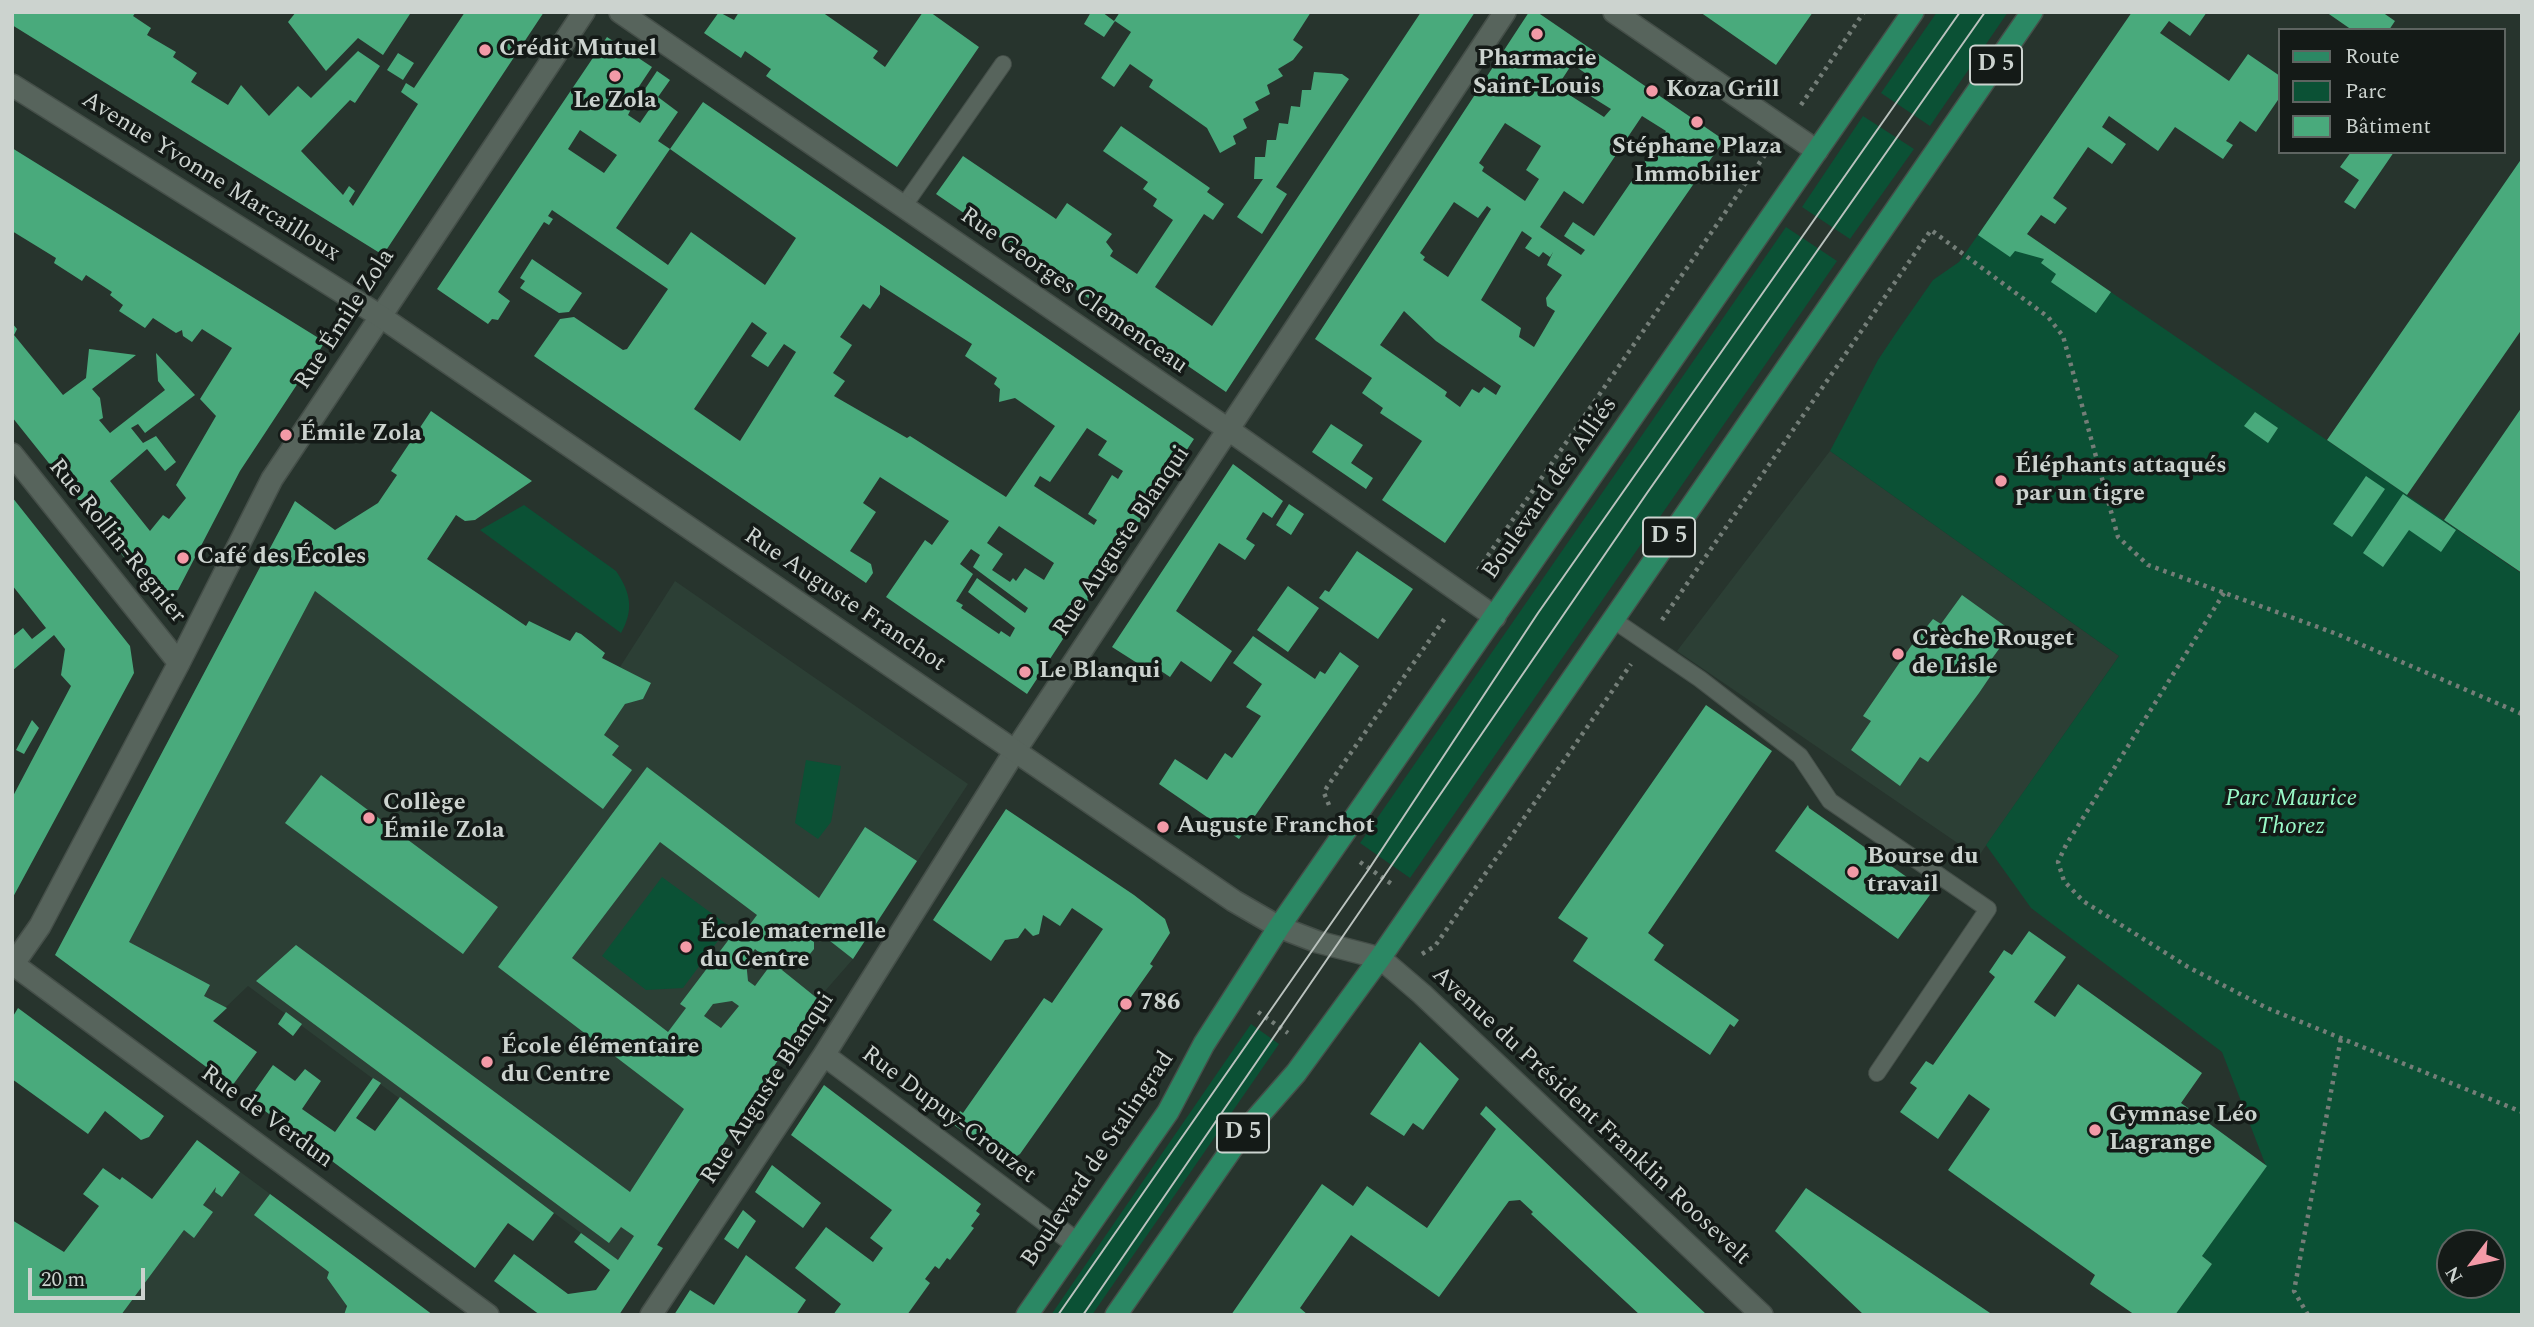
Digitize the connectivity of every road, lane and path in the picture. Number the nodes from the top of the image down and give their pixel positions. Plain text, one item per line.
1 (584, 12) edge
2 (620, 12) edge
3 (1505, 12) edge
4 (1614, 12) edge
5 (1864, 12) edge
6 (1913, 12) edge
7 (2032, 12) edge
8 (1003, 64) dead end
9 (12, 85) edge
10 (1784, 128) junction
11 (1817, 151) junction
12 (903, 207) junction
13 (380, 316) junction
14 (1229, 430) junction
15 (12, 454) edge
16 (1470, 581) dead end
17 (2224, 593) junction
18 (1446, 616) dead end
19 (1495, 617) junction
20 (1612, 619) junction
21 (1646, 643) junction
22 (179, 663) junction
23 (2522, 714) edge
24 (1015, 751) junction
25 (1347, 832) junction
26 (1351, 855) dead end
27 (1403, 891) dead end
28 (1279, 927) junction
29 (1380, 958) junction
30 (13, 965) edge
31 (1234, 997) junction
32 (2341, 1038) junction
33 (1311, 1050) junction
34 (824, 1055) junction
35 (1877, 1073) dead end
36 (2522, 1112) edge
37 (1076, 1243) junction
38 (488, 1315) edge
39 (650, 1315) edge
40 (1027, 1315) edge
41 (1116, 1315) edge
42 (1762, 1315) edge
43 (2308, 1315) edge

1 - 13 street, Rue Émile Zola
2 - 12 street, Rue Georges Clemenceau
3 - 14 street, Rue Auguste Blanqui
4 - 10 street
5 - 10 path
6 - 11 main road, Boulevard des Alliés
7 - 20 main road, D 5
8 - 12 lane
9 - 13 street, Avenue Yvonne Marcailloux
10 - 11 street
10 - 16 path
11 - 19 main road, Boulevard des Alliés
12 - 14 street, Rue Georges Clemenceau
13 - 22 street, Rue Émile Zola
13 - 24 street, Rue Auguste Franchot
14 - 19 street, Rue Georges Clemenceau
14 - 24 street, Rue Auguste Blanqui
15 - 22 street, Rue Rollin-Regnier
17 - 21 path
17 - 23 path
17 - 32 path
18 - 25 path
19 - 25 main road, Boulevard des Alliés
20 - 21 lane
20 - 29 main road, D 5
21 - 29 path
21 - 35 lane
22 - 30 street, Rue Émile Zola
24 - 28 street, Rue Auguste Franchot
24 - 34 street, Rue Auguste Blanqui
25 - 28 main road, Boulevard des Alliés
26 - 27 path
28 - 29 street, Rue Auguste Franchot
28 - 31 main road, Boulevard des Alliés
29 - 33 main road, D 5
29 - 42 street, Avenue du Président Franklin Roosevelt
30 - 38 street, Rue de Verdun
31 - 33 path
31 - 37 main road, Boulevard de Stalingrad
32 - 36 path
32 - 43 path
33 - 41 main road, D 5
34 - 37 street, Rue Dupuy-Crouzet
34 - 39 street, Rue Auguste Blanqui
37 - 40 main road, Boulevard de Stalingrad

